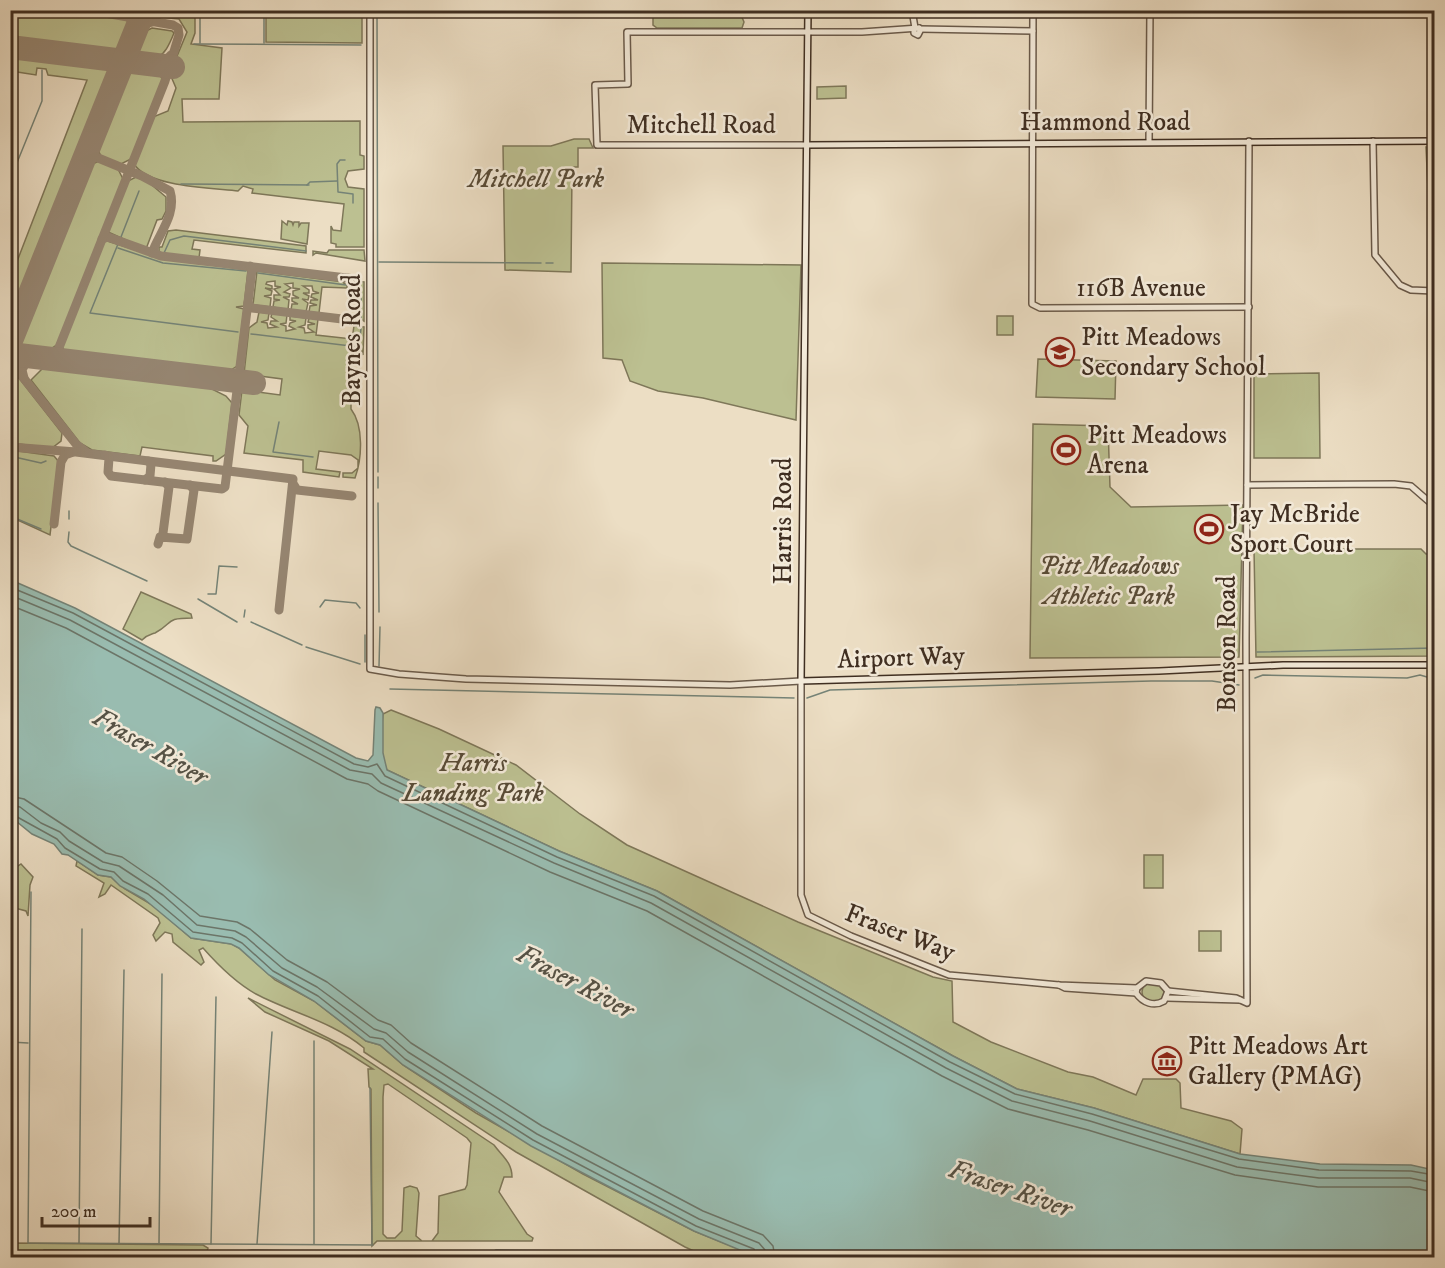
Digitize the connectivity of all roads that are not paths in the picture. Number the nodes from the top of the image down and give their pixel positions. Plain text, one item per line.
1 (370, 10) edge
2 (806, 10) edge
3 (914, 10) edge
4 (1033, 10) edge
5 (1150, 10) edge
6 (917, 30) junction
7 (1033, 31) junction
8 (806, 32) junction
9 (806, 133) junction
10 (1434, 140) edge
11 (1249, 141) junction
12 (1373, 141) junction
13 (1033, 142) junction
14 (1149, 142) junction
15 (825, 144) junction
16 (806, 145) junction
17 (1434, 291) edge
18 (1249, 307) junction
19 (1247, 485) junction
20 (1434, 506) edge
21 (1434, 665) edge
22 (1246, 667) junction
23 (370, 669) joint
24 (801, 681) junction
25 (804, 910) joint
26 (1168, 990) junction
27 (1137, 991) junction
28 (1167, 998) junction
29 (1240, 1000) junction

1 - 23 street, Baynes Road
2 - 8 street, Harris Road
3 - 6 street
4 - 7 street
5 - 14 street
6 - 7 street
6 - 8 street
7 - 13 street
8 - 9 street, Harris Road
8 - 16 street, Mitchell Road
9 - 15 street
9 - 16 street, Harris Road
10 - 12 street, Hammond Road
11 - 12 street, Hammond Road
11 - 14 street, Hammond Road
11 - 18 street, Bonson Road
12 - 17 street
13 - 14 street, Hammond Road
13 - 15 street, Hammond Road
13 - 18 street, 116B Avenue
15 - 16 street, Hammond Road
16 - 24 street, Harris Road
18 - 19 street, Bonson Road
19 - 20 street
19 - 22 street, Bonson Road
21 - 22 street, Airport Way
22 - 24 street, Airport Way
22 - 29 street, Bonson Road
23 - 24 street, Airport Way
24 - 25 street, Harris Road
25 - 27 street, Fraser Way
26 - 27 street
26 - 28 street
26 - 29 street
27 - 28 street
28 - 29 street

